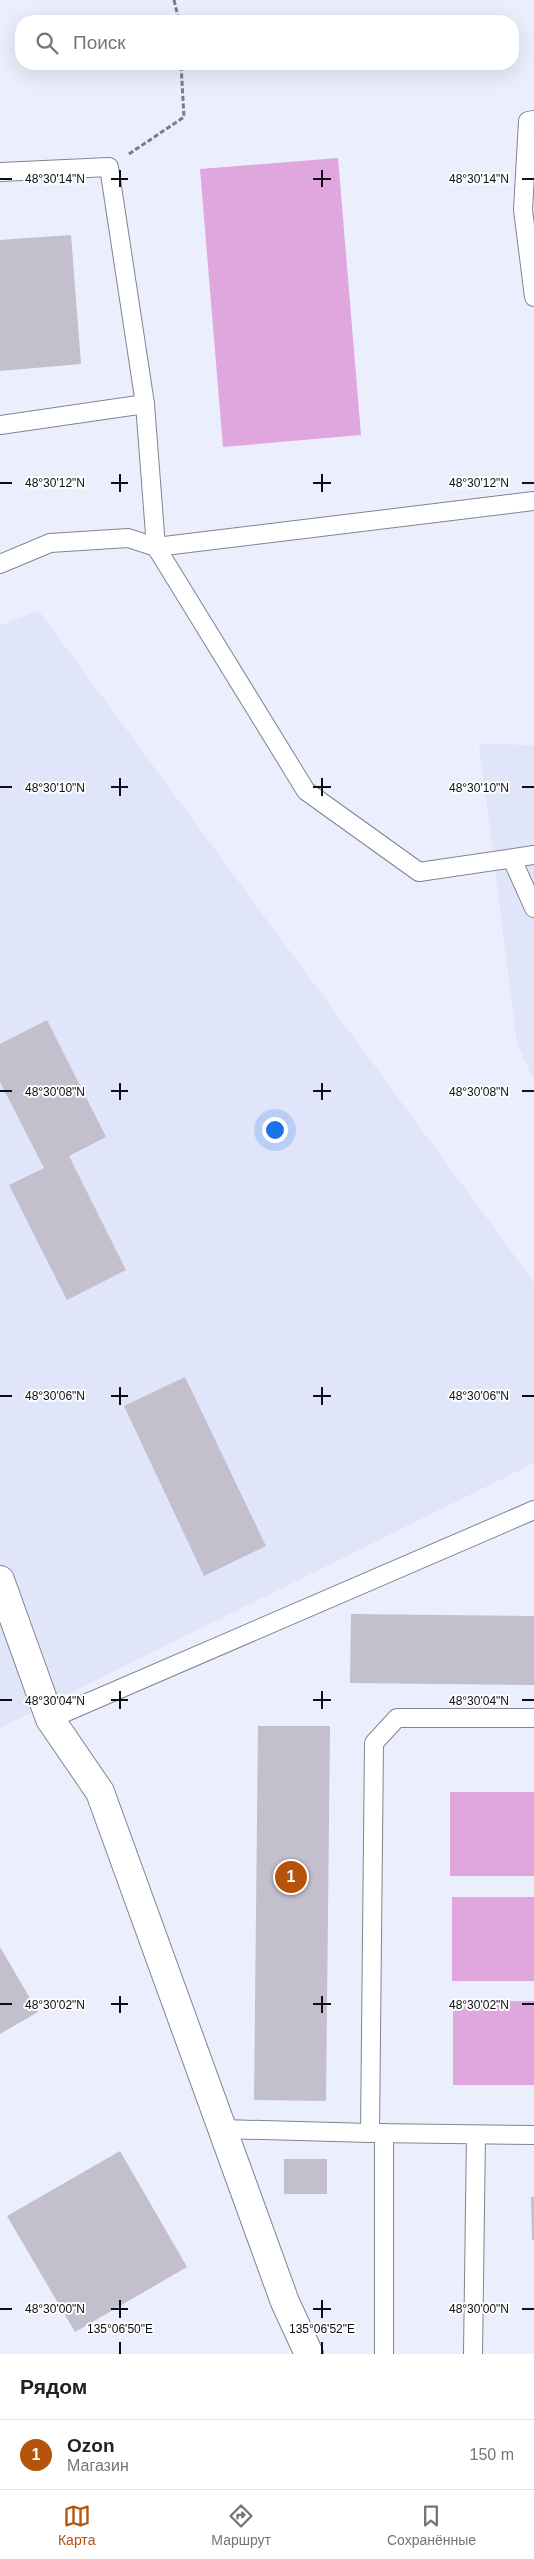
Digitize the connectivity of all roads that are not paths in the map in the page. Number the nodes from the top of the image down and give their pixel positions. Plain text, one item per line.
1 (534, 120) edge
2 (0, 172) edge
3 (534, 297) edge
4 (145, 404) junction
5 (0, 425) edge
6 (534, 502) edge
7 (156, 547) junction
8 (0, 564) edge
9 (534, 855) edge
10 (512, 859) junction
11 (534, 908) edge
12 (534, 1510) edge
13 (0, 1580) edge
14 (534, 1718) edge
15 (50, 1719) junction
16 (222, 2129) junction
17 (377, 2133) junction
18 (476, 2135) junction
19 (534, 2135) edge
20 (309, 2354) edge
21 (384, 2354) edge
22 (472, 2354) edge

1 - 3 lane
2 - 4 lane
4 - 5 lane
4 - 7 lane
6 - 7 lane
7 - 8 lane
7 - 10 lane
9 - 10 lane
10 - 11 lane
12 - 15 lane
13 - 15 street
14 - 17 lane
15 - 16 street
16 - 17 lane
16 - 20 street
17 - 18 lane
17 - 21 lane
18 - 19 lane
18 - 22 lane

